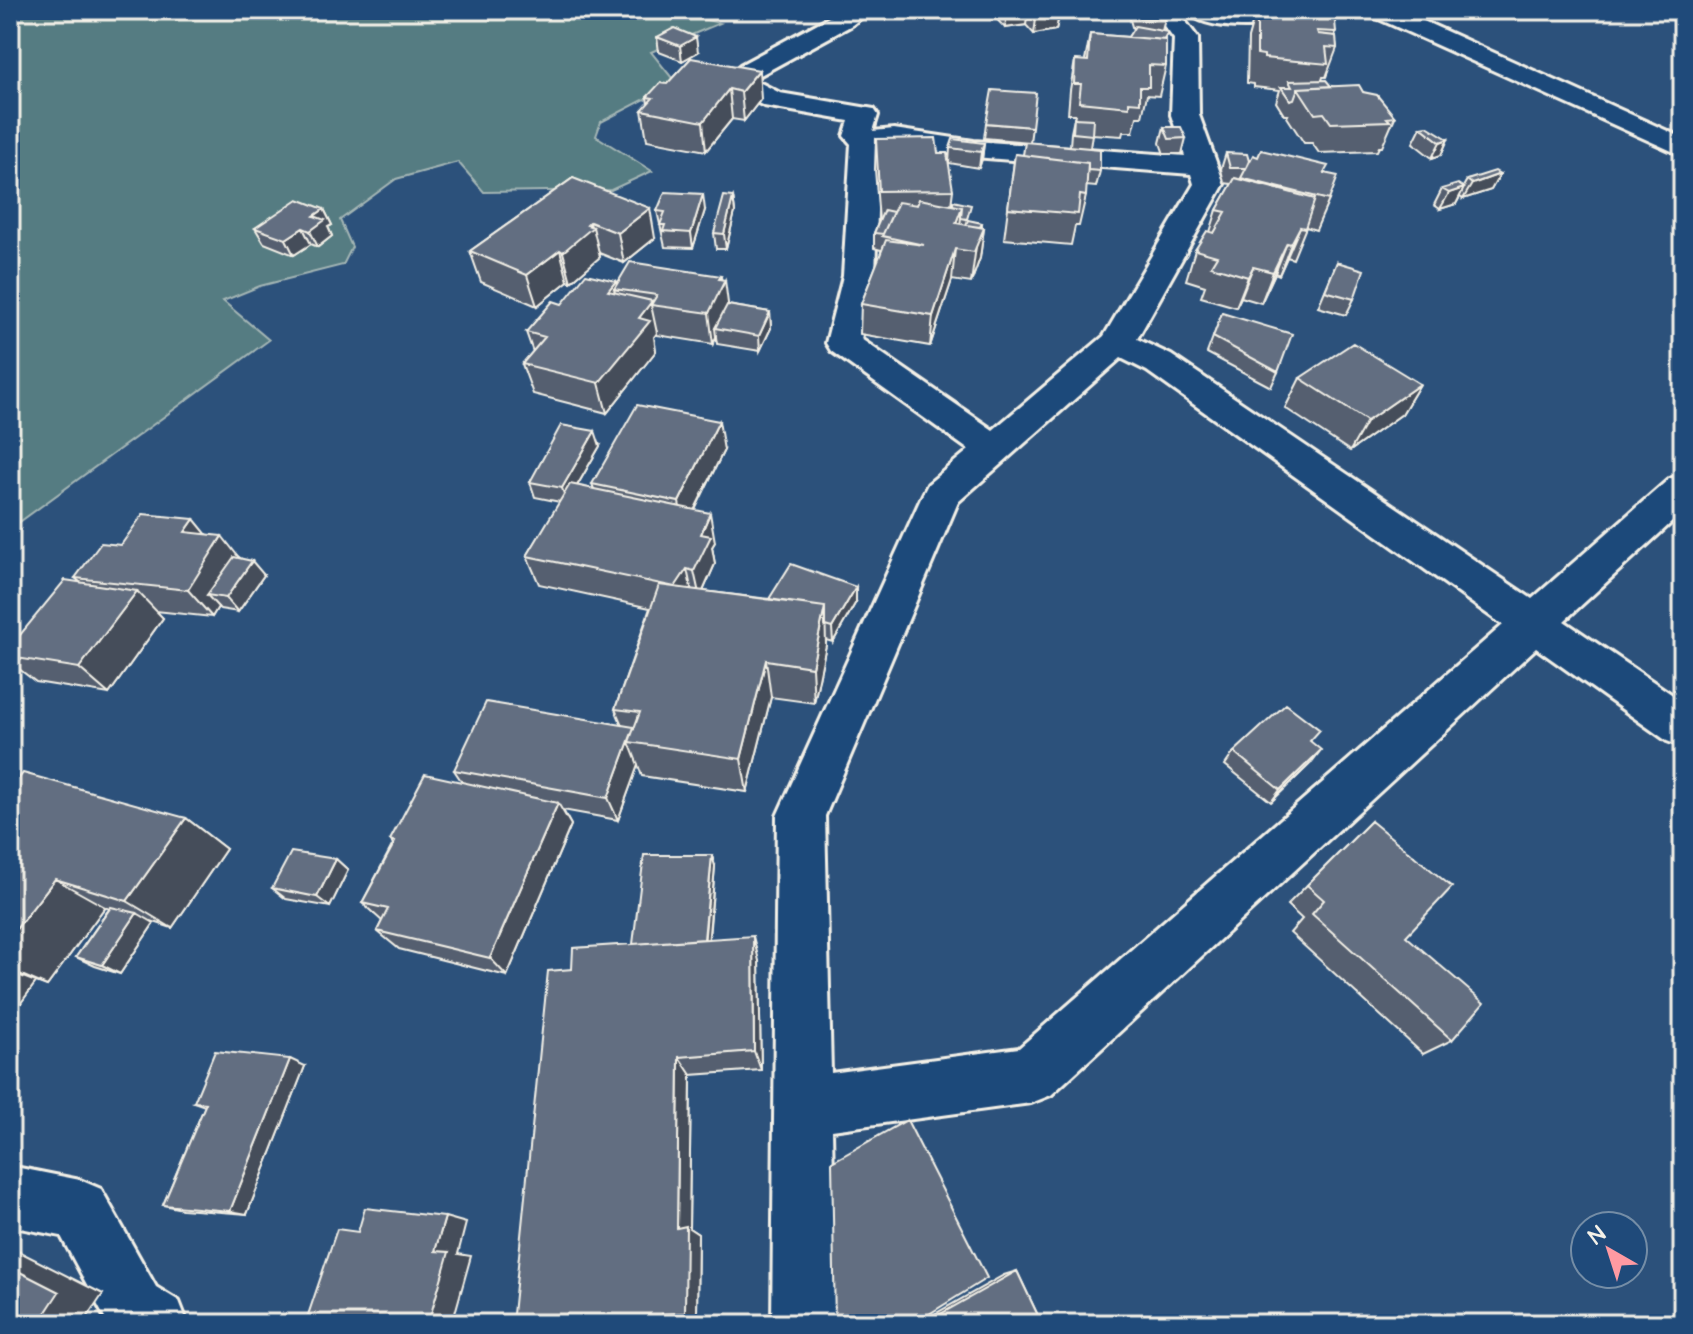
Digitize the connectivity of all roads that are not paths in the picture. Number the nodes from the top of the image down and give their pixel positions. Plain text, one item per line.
1 (859, 10) edge
2 (1164, 10) edge
3 (1199, 10) edge
4 (1324, 10) edge
5 (1379, 10) edge
6 (865, 141) junction
7 (1683, 148) edge
8 (1203, 166) junction
9 (1117, 343) junction
10 (993, 448) junction
11 (1683, 489) edge
12 (1534, 623) junction
13 (1683, 727) edge
14 (803, 1105) junction
15 (10, 1196) edge
16 (156, 1324) edge
17 (804, 1324) edge

1 - 6 street
2 - 8 street
3 - 4 street
5 - 7 street
6 - 8 street
6 - 10 street
8 - 9 street
9 - 10 street
9 - 12 street
10 - 14 street
11 - 12 street
12 - 13 street
12 - 14 street
14 - 17 street
15 - 16 street

